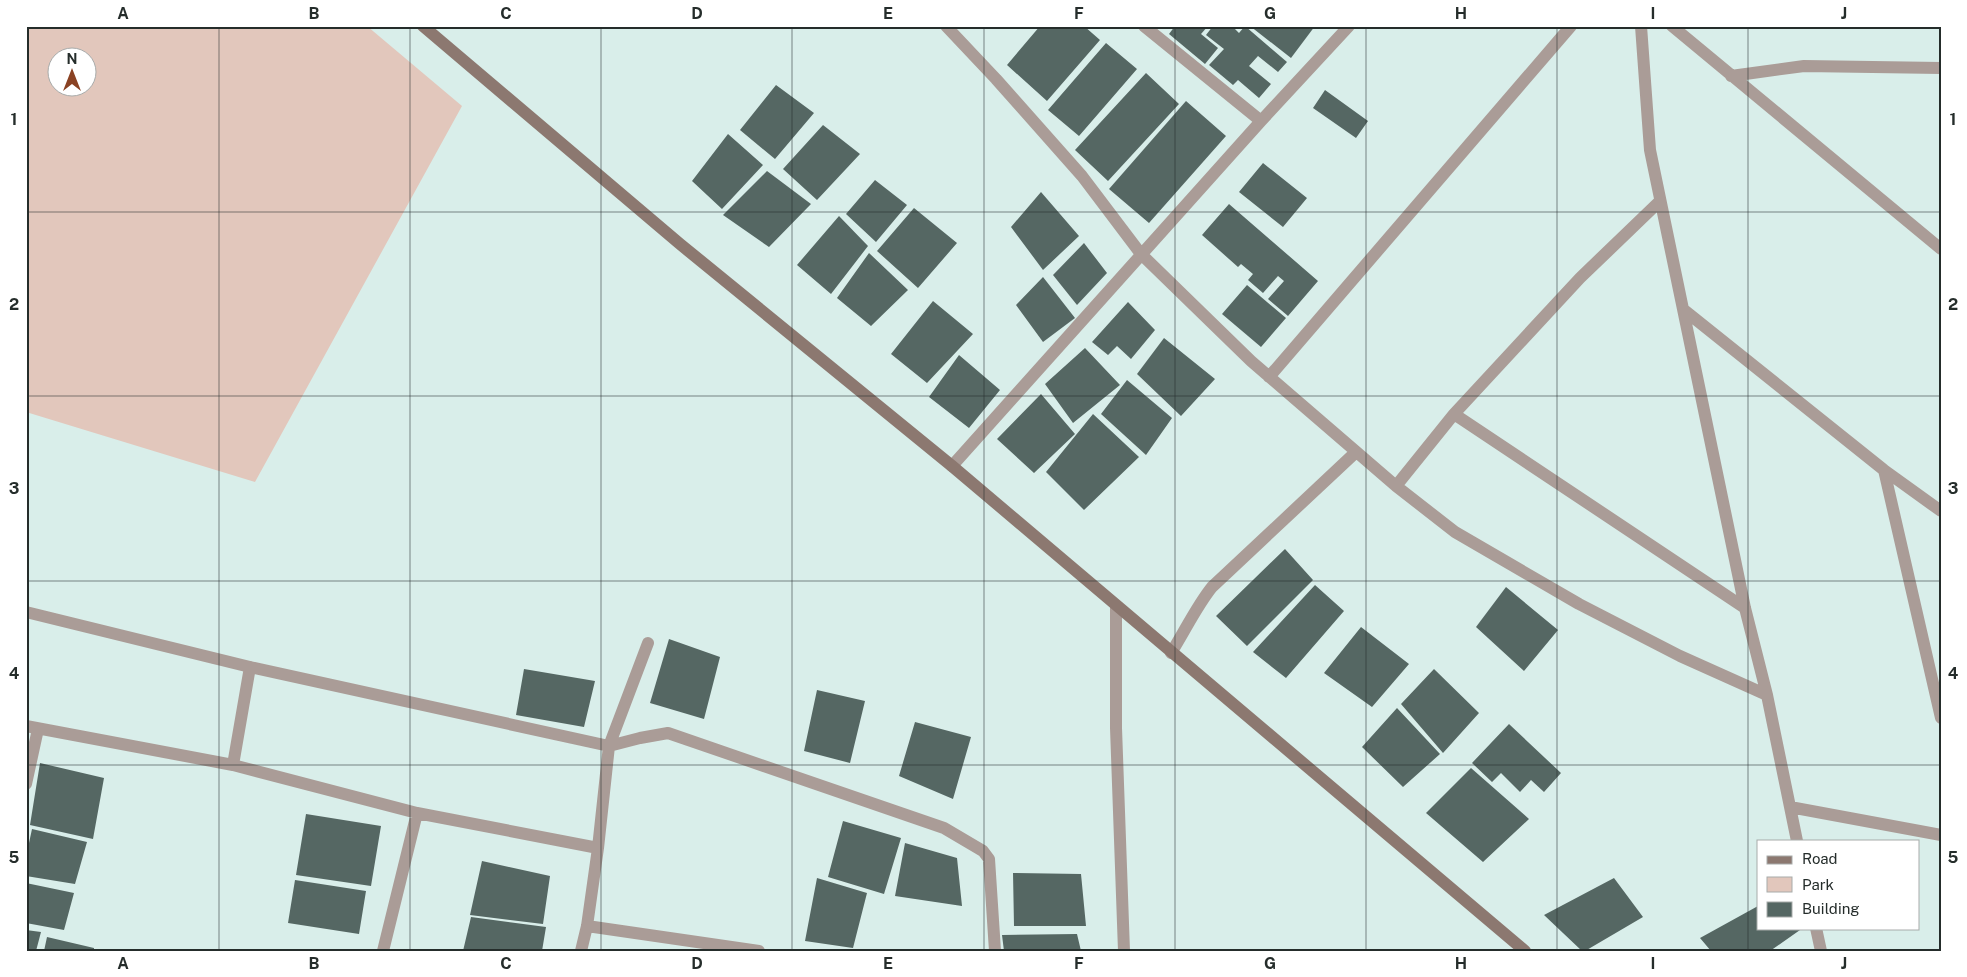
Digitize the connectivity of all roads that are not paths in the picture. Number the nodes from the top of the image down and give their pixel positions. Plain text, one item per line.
1 (423, 26) edge
2 (946, 26) edge
3 (1144, 26) edge
4 (1349, 26) edge
5 (1571, 26) edge
6 (1641, 26) edge
7 (1672, 26) edge
8 (1941, 68) edge
9 (1731, 76) junction
10 (1261, 121) junction
11 (1660, 201) junction
12 (1941, 249) edge
13 (1141, 254) junction
14 (1684, 310) junction
15 (1269, 377) junction
16 (1454, 414) junction
17 (1356, 452) junction
18 (952, 466) junction
19 (1884, 470) junction
20 (1396, 486) junction
21 (1941, 511) edge
22 (1116, 607) junction
23 (1744, 608) junction
24 (26, 612) edge
25 (648, 642) dead end
26 (1171, 653) junction
27 (250, 667) junction
28 (1767, 695) junction
29 (1941, 718) edge
30 (32, 728) edge
31 (609, 746) junction
32 (233, 765) junction
33 (26, 784) edge
34 (1790, 807) junction
35 (418, 813) junction
36 (1941, 835) edge
37 (1797, 840) edge
38 (598, 848) junction
39 (587, 926) junction
40 (1816, 930) edge
41 (382, 951) edge
42 (580, 951) edge
43 (759, 951) edge
44 (995, 951) edge
45 (1124, 951) edge
46 (1525, 951) edge
47 (1821, 951) edge

1 - 18 main road
2 - 13 street
3 - 10 street
4 - 10 street
5 - 15 street
6 - 11 street
7 - 9 street
8 - 9 street
9 - 12 street
10 - 13 street
11 - 14 street
11 - 16 street
13 - 15 street
13 - 18 street
14 - 19 street
14 - 23 street
15 - 17 street
16 - 20 street
16 - 23 street
17 - 20 street
17 - 26 street
18 - 22 main road
19 - 21 street
19 - 29 street
20 - 28 street
22 - 26 main road
22 - 45 street
23 - 28 street
24 - 27 street
25 - 31 street
26 - 46 main road
27 - 31 street
27 - 32 street
28 - 34 street
30 - 32 street
30 - 33 street
31 - 38 street
31 - 44 street
32 - 35 street
34 - 36 street
34 - 37 street
35 - 38 street
35 - 41 street
38 - 39 street
39 - 42 street
39 - 43 street
40 - 47 street

